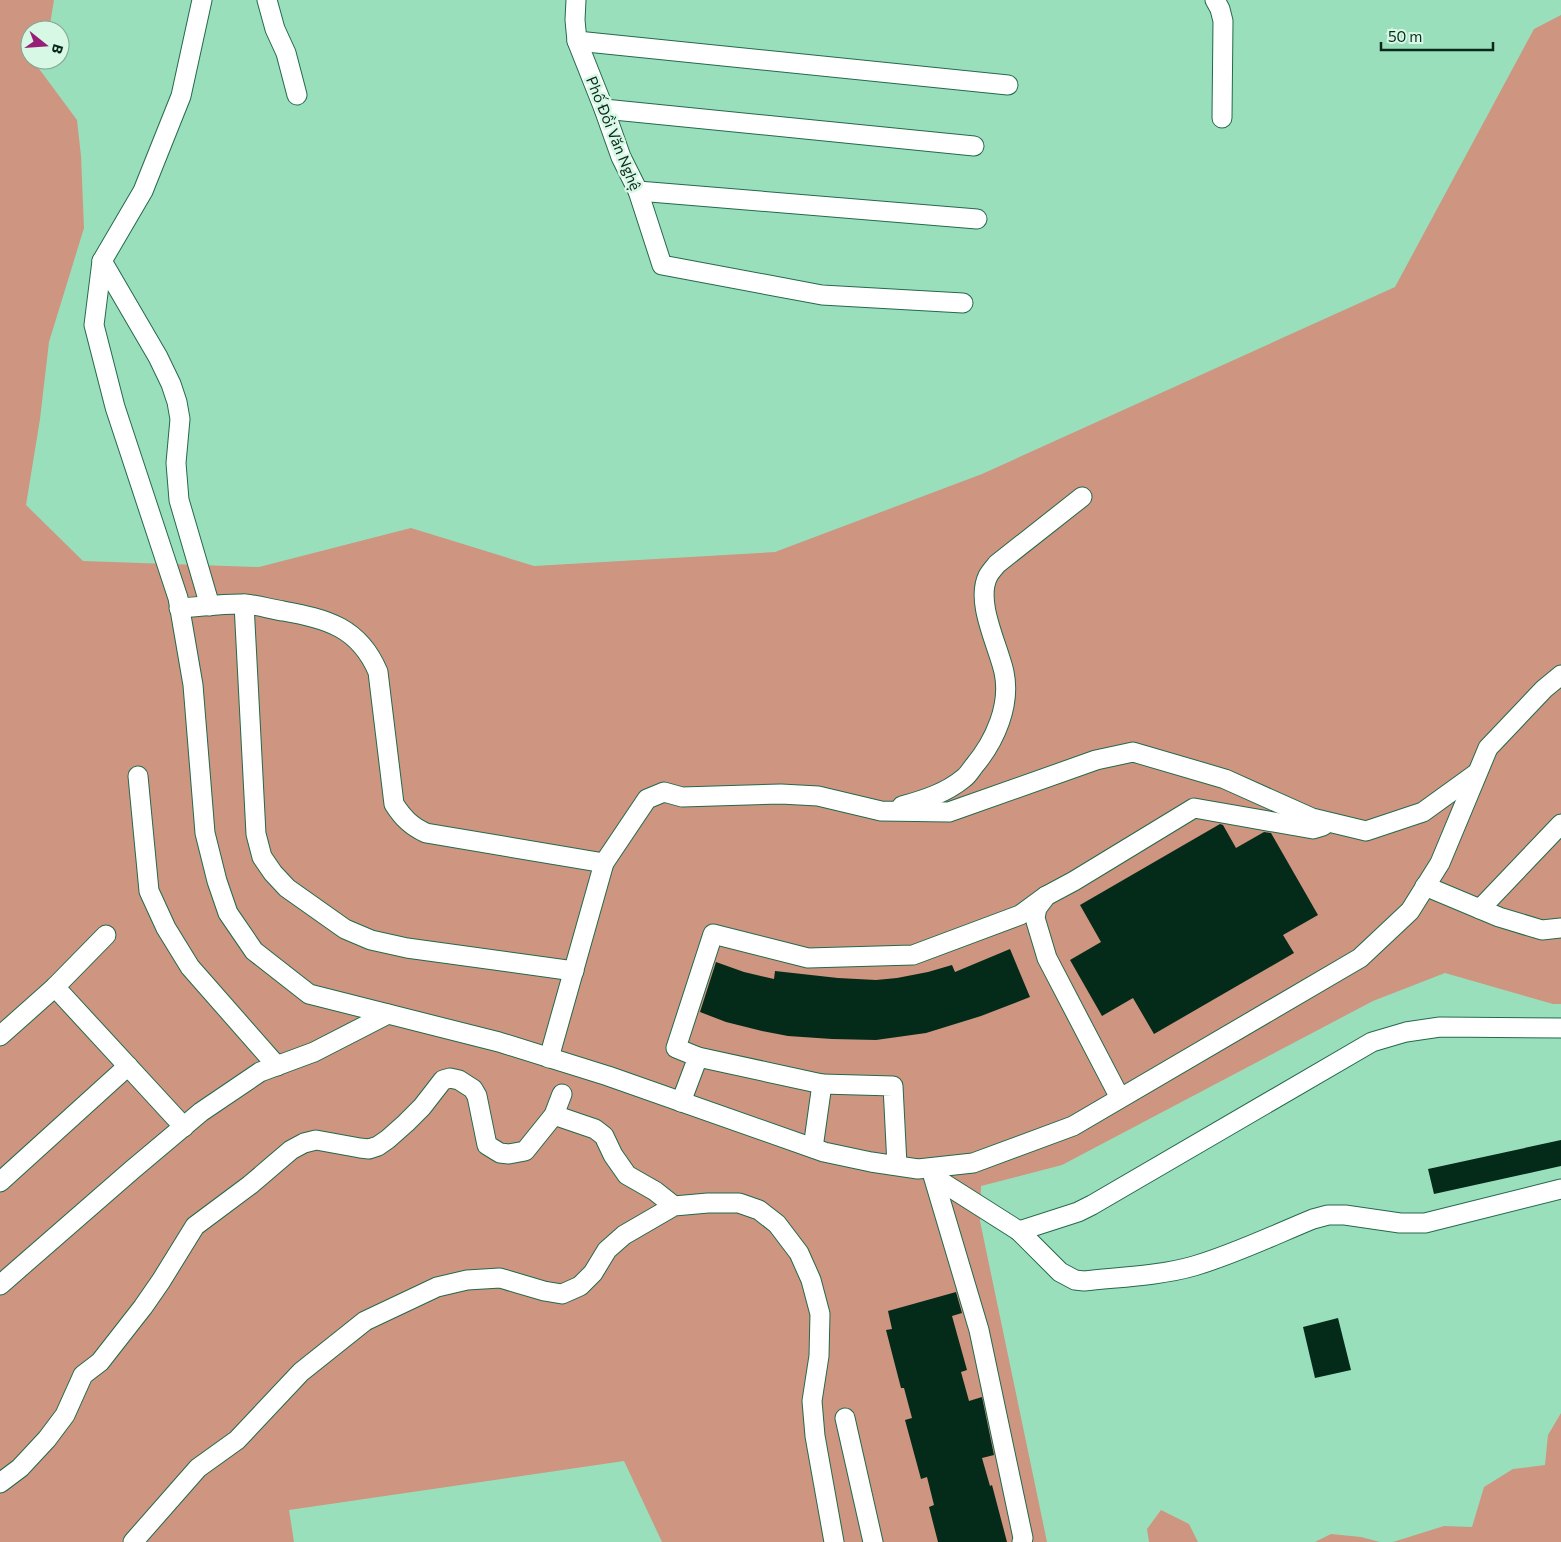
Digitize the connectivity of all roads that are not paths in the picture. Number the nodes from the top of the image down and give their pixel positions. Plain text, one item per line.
1 (202, 0) edge
2 (267, 0) edge
3 (576, 0) edge
4 (1215, 0) edge
5 (577, 41) junction
6 (1008, 85) dead end
7 (297, 95) dead end
8 (604, 109) junction
9 (1222, 118) dead end
10 (974, 146) dead end
11 (638, 191) junction
12 (977, 219) dead end
13 (102, 261) junction
14 (963, 303) dead end
15 (1082, 497) dead end
16 (244, 604) junction
17 (210, 606) junction
18 (179, 608) junction
19 (1561, 675) edge
20 (1478, 772) junction
21 (138, 776) dead end
22 (881, 811) junction
23 (1332, 823) junction
24 (1561, 824) edge
25 (604, 863) junction
26 (1425, 886) junction
27 (1046, 896) junction
28 (1480, 909) junction
29 (1561, 928) edge
30 (106, 935) dead end
31 (574, 970) junction
32 (55, 987) junction
33 (388, 1014) junction
34 (1561, 1028) edge
35 (0, 1036) edge
36 (698, 1057) junction
37 (550, 1058) junction
38 (128, 1066) junction
39 (277, 1066) junction
40 (822, 1084) junction
41 (562, 1094) dead end
42 (1120, 1098) junction
43 (681, 1102) junction
44 (554, 1115) junction
45 (184, 1127) junction
46 (813, 1148) junction
47 (896, 1166) junction
48 (933, 1172) junction
49 (0, 1182) edge
50 (1561, 1189) edge
51 (674, 1206) junction
52 (1019, 1231) junction
53 (0, 1285) edge
54 (844, 1418) dead end
55 (0, 1483) edge
56 (133, 1542) edge
57 (834, 1542) edge
58 (873, 1542) edge
59 (1022, 1542) edge

1 - 13 street
2 - 7 street
3 - 5 street, Phố Đồi Văn Nghệ
4 - 9 street
5 - 6 street
5 - 8 street, Phố Đồi Văn Nghệ
8 - 10 street
8 - 11 street, Phố Đồi Văn Nghệ
11 - 12 street
11 - 14 street, Phố Đồi Văn Nghệ
13 - 17 street
13 - 18 street
15 - 22 street
16 - 17 street
16 - 25 street
16 - 31 street
17 - 18 street
18 - 33 street
19 - 20 street
20 - 23 street
20 - 26 street
21 - 39 street
22 - 23 street
22 - 25 street
23 - 27 street
24 - 28 street
25 - 31 street
26 - 28 street
26 - 42 street
27 - 36 street
27 - 42 street
28 - 29 street
30 - 32 street
31 - 37 street
32 - 35 street
32 - 38 street
33 - 37 street
33 - 39 street
34 - 52 street
36 - 40 street
36 - 43 street
37 - 43 street
38 - 45 street
38 - 49 street
39 - 45 street
40 - 46 street
40 - 47 street
41 - 44 street
42 - 48 street
43 - 46 street
44 - 51 street
44 - 55 street
45 - 53 street
46 - 47 street
47 - 48 street
48 - 52 street
48 - 59 street
50 - 52 street
51 - 56 street
51 - 57 street
54 - 58 street

